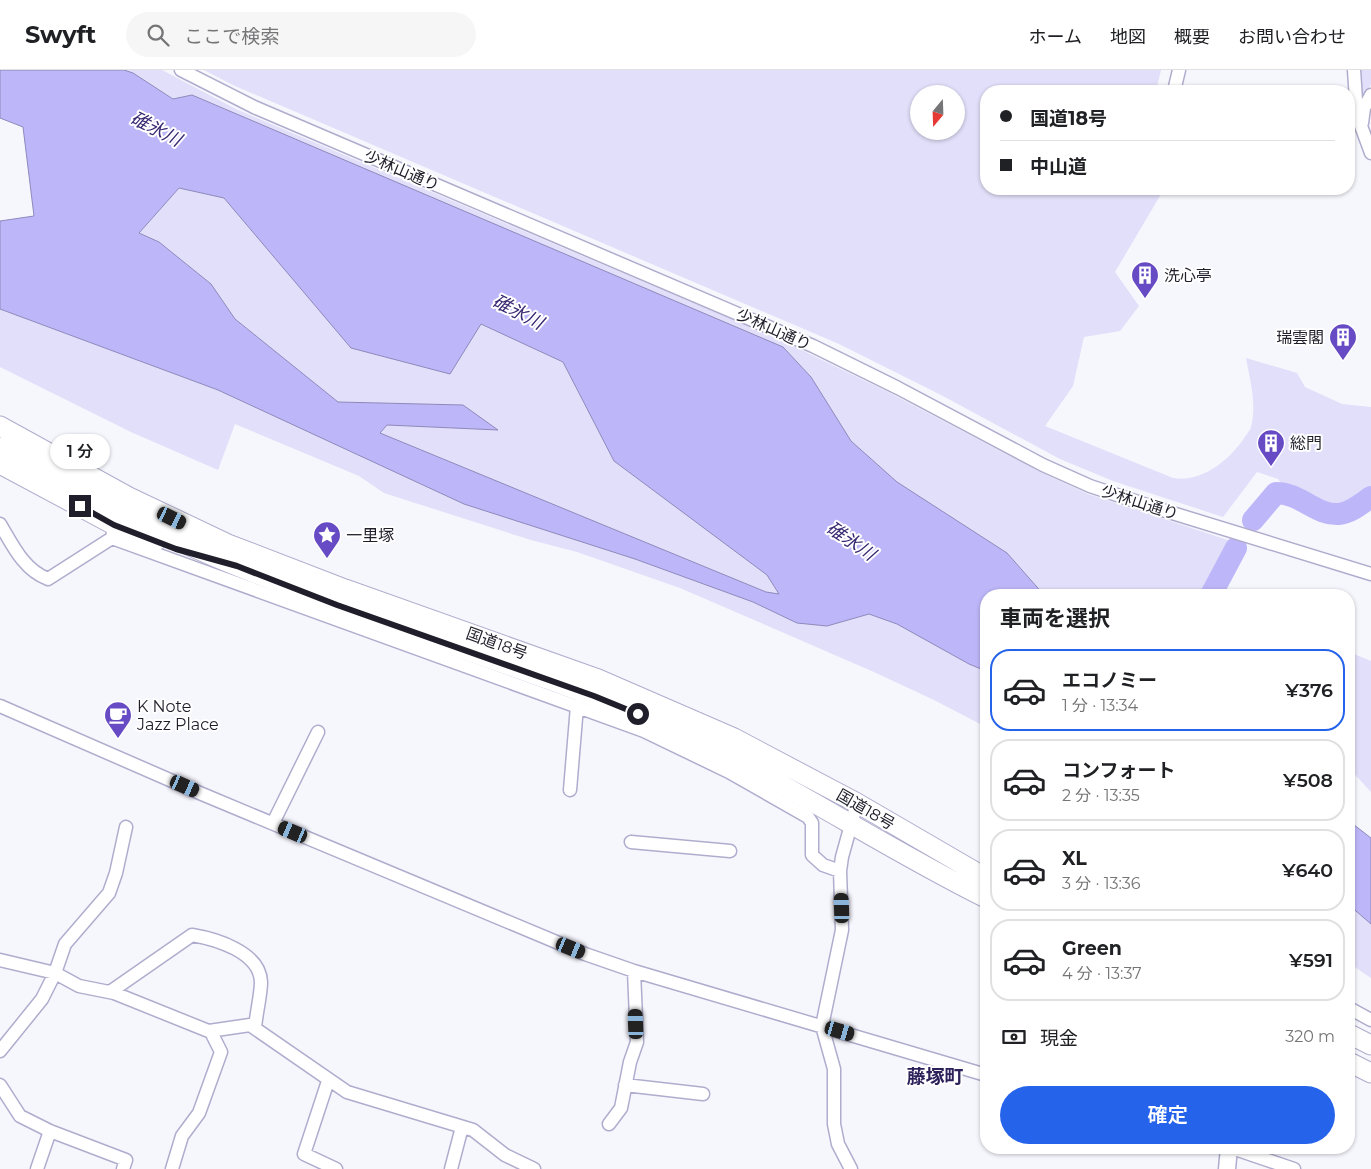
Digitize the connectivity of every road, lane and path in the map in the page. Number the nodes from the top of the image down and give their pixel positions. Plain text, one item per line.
1 (181, 70) edge
2 (1179, 70) edge
3 (1354, 70) edge
4 (1175, 85) edge
5 (1354, 85) edge
6 (1371, 94) edge
7 (1355, 103) edge
8 (1363, 134) junction
9 (1371, 153) edge
10 (0, 426) edge
11 (0, 447) edge
12 (0, 464) edge
13 (113, 523) junction
14 (0, 524) edge
15 (1371, 574) edge
16 (0, 706) edge
17 (578, 706) junction
18 (318, 732) dead end
19 (570, 790) dead end
20 (857, 803) junction
21 (273, 823) junction
22 (850, 825) junction
23 (126, 827) dead end
24 (631, 842) dead end
25 (730, 851) dead end
26 (840, 871) junction
27 (980, 875) edge
28 (980, 895) edge
29 (0, 960) edge
30 (634, 971) junction
31 (55, 973) junction
32 (110, 992) junction
33 (1355, 1011) edge
34 (1371, 1020) edge
35 (822, 1026) junction
36 (255, 1028) junction
37 (208, 1031) junction
38 (1355, 1037) edge
39 (1371, 1045) edge
40 (1, 1050) edge
41 (1355, 1065) edge
42 (980, 1073) edge
43 (1371, 1074) edge
44 (328, 1081) junction
45 (0, 1085) edge
46 (625, 1085) junction
47 (703, 1094) dead end
48 (609, 1124) dead end
49 (462, 1127) junction
50 (50, 1132) junction
51 (1229, 1154) edge
52 (1248, 1154) edge
53 (37, 1169) edge
54 (123, 1169) edge
55 (172, 1169) edge
56 (336, 1169) edge
57 (451, 1169) edge
58 (534, 1169) edge
59 (851, 1169) edge
60 (1227, 1169) edge
61 (1294, 1169) edge

1 - 15 street, 少林山通り
2 - 4 street
3 - 5 street
6 - 8 street
7 - 8 street
8 - 9 street
10 - 20 highway, 国道18号
11 - 13 highway, 国道18号
12 - 13 highway
13 - 14 street
13 - 17 street
13 - 22 highway, 国道18号
16 - 21 street
17 - 19 street
17 - 26 street
18 - 21 street
20 - 22 street
20 - 27 highway, 国道18号
21 - 30 street
22 - 26 street
22 - 28 highway, 国道18号
23 - 31 street
24 - 25 street
26 - 35 street
29 - 31 street
30 - 35 street
30 - 46 street
31 - 32 street
31 - 40 street
32 - 36 street
32 - 37 street
33 - 34 street
35 - 42 street
35 - 59 street
36 - 37 street
36 - 44 street
37 - 55 street
38 - 39 highway
41 - 43 highway
44 - 49 street
44 - 56 street
45 - 50 street
46 - 47 street
46 - 48 street
49 - 57 street
49 - 58 street
50 - 53 street
50 - 54 street
51 - 60 main road
52 - 61 street

